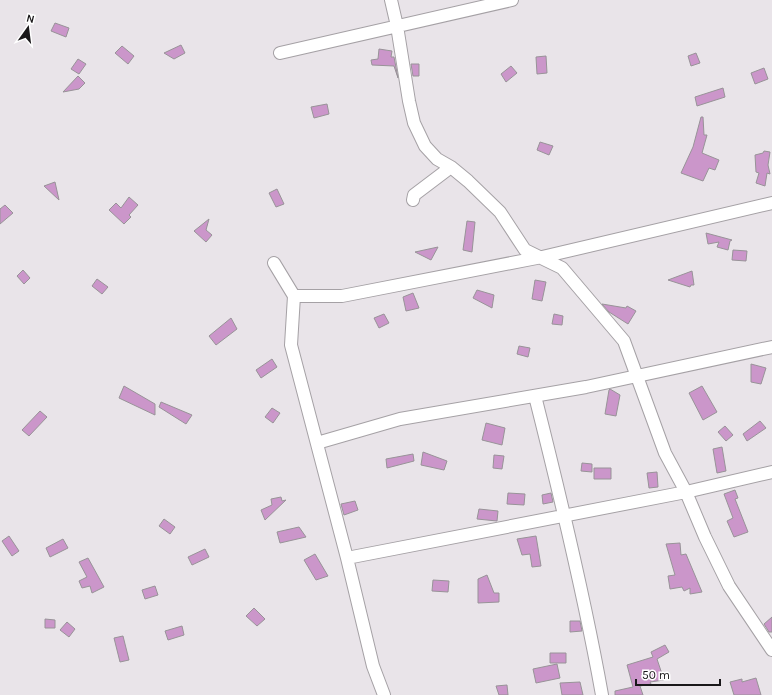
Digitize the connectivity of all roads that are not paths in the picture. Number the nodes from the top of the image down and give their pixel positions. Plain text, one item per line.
1 (391, 0) edge
2 (512, 0) edge
3 (397, 26) junction
4 (280, 53) dead end
5 (451, 167) junction
6 (413, 200) dead end
7 (772, 203) edge
8 (542, 257) junction
9 (274, 263) dead end
10 (294, 296) junction
11 (772, 347) edge
12 (638, 376) junction
13 (535, 396) junction
14 (317, 443) junction
15 (772, 472) edge
16 (686, 492) junction
17 (565, 516) junction
18 (347, 558) junction
19 (772, 650) edge
20 (384, 695) edge
21 (602, 695) edge

1 - 3 street
2 - 3 street
3 - 4 street
3 - 5 street
5 - 6 street
5 - 8 street
7 - 8 street
8 - 10 street
8 - 12 street
9 - 10 street
10 - 14 street
11 - 12 street
12 - 13 street
12 - 16 street
13 - 14 street
13 - 17 street
14 - 18 street
15 - 16 street
16 - 17 street
16 - 19 street
17 - 18 street
17 - 21 street
18 - 20 street

